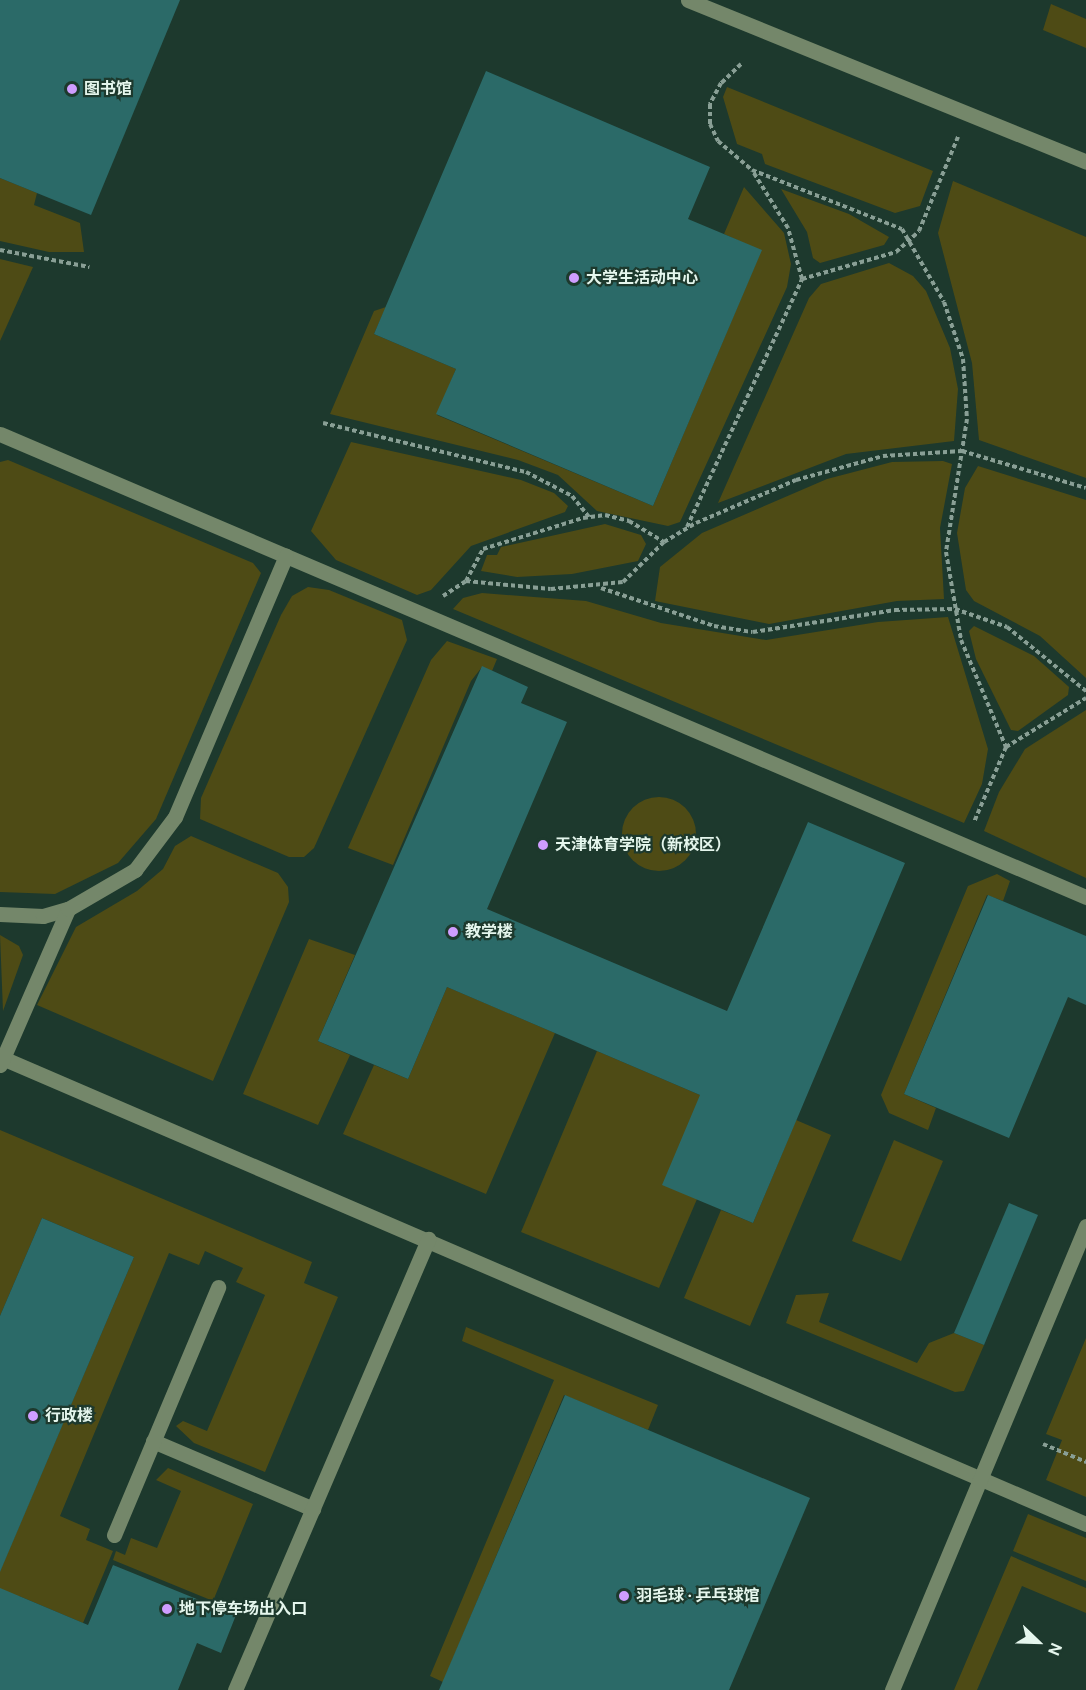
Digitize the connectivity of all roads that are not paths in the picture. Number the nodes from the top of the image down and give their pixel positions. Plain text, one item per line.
1 (688, 0) edge
2 (711, 4) edge
3 (1086, 162) edge
4 (0, 434) edge
5 (286, 556) junction
6 (1086, 897) edge
7 (68, 909) junction
8 (0, 914) edge
9 (1, 1060) edge
10 (1086, 1226) edge
11 (428, 1239) junction
12 (218, 1287) dead end
13 (153, 1441) junction
14 (979, 1478) junction
15 (313, 1509) junction
16 (1086, 1524) edge
17 (114, 1535) dead end
18 (235, 1690) edge
19 (892, 1690) edge

1 - 2 lane
2 - 3 lane
4 - 5 lane
5 - 6 lane
5 - 7 lane
7 - 8 lane
7 - 9 lane
9 - 11 lane
10 - 14 lane
11 - 14 lane
11 - 15 lane
12 - 13 lane
13 - 15 lane
13 - 17 lane
14 - 16 lane
14 - 19 lane
15 - 18 lane

